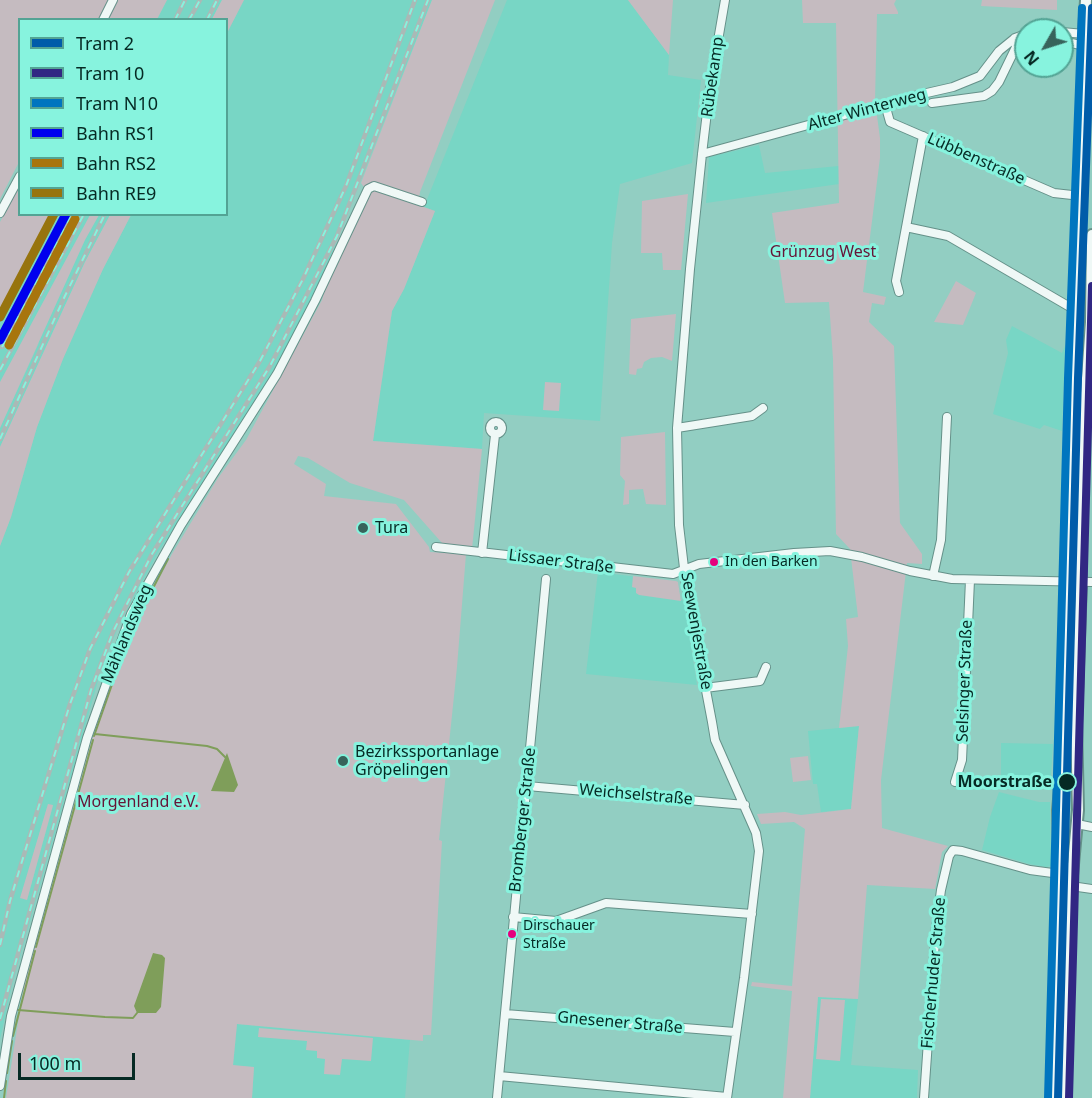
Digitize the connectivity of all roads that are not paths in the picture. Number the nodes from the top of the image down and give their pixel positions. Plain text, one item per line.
1 (113, 0) edge
2 (725, 0) edge
3 (1086, 0) edge
4 (103, 18) edge
5 (1014, 39) edge
6 (1088, 40) edge
7 (1014, 51) edge
8 (933, 103) dead end
9 (885, 104) junction
10 (923, 136) junction
11 (702, 154) junction
12 (18, 180) edge
13 (1081, 196) junction
14 (422, 202) dead end
15 (0, 213) edge
16 (906, 227) junction
17 (1092, 235) edge
18 (899, 292) dead end
19 (1075, 310) junction
20 (1091, 322) edge
21 (763, 408) dead end
22 (947, 417) dead end
23 (677, 428) junction
24 (495, 435) dead end
25 (436, 547) dead end
26 (482, 553) junction
27 (685, 569) junction
28 (933, 576) junction
29 (546, 579) dead end
30 (970, 580) junction
31 (1069, 582) junction
32 (1087, 582) edge
33 (766, 667) dead end
34 (705, 688) junction
35 (956, 782) dead end
36 (526, 786) junction
37 (745, 805) junction
38 (1077, 824) junction
39 (1092, 827) edge
40 (1060, 874) junction
41 (1071, 886) junction
42 (1092, 889) edge
43 (752, 914) junction
44 (513, 917) junction
45 (505, 1014) junction
46 (735, 1032) junction
47 (499, 1076) junction
48 (0, 1086) edge
49 (497, 1098) edge
50 (727, 1098) edge
51 (924, 1098) edge
52 (1055, 1098) edge
53 (1065, 1098) edge

1 - 4 street
2 - 11 street, Rübekamp
3 - 6 main road
5 - 9 street, Alter Winterweg
6 - 13 main road
7 - 8 street, Alter Winterweg
9 - 10 street, Lübbenstraße
9 - 11 street, Alter Winterweg
10 - 13 street, Lübbenstraße
10 - 16 street
11 - 23 street, Seewenjestraße
12 - 15 street
13 - 19 main road
14 - 48 street, Mählandsweg
16 - 18 street
16 - 19 street
17 - 20 main road
19 - 31 main road
20 - 32 main road
21 - 23 street
22 - 28 street
23 - 27 street, Seewenjestraße
24 - 26 street
25 - 26 street, Lissaer Straße
26 - 27 street, Lissaer Straße
27 - 28 street
27 - 34 street, Seewenjestraße
28 - 30 street
29 - 36 street, Bromberger Straße
30 - 31 street
30 - 35 street, Selsinger Straße
31 - 32 street
31 - 40 main road
32 - 38 main road
33 - 34 street
34 - 37 street, Seewenjestraße
36 - 37 street, Weichselstraße
36 - 44 street, Bromberger Straße
37 - 43 street, Seewenjestraße
38 - 39 street
38 - 41 main road
40 - 51 street, Fischerhuder Straße
40 - 52 main road
41 - 42 street
41 - 53 main road
43 - 44 street
43 - 46 street, Seewenjestraße
44 - 45 street, Bromberger Straße
45 - 46 street, Gnesener Straße
45 - 47 street, Bromberger Straße
46 - 50 street, Seewenjestraße
47 - 49 street, Bromberger Straße
47 - 50 street

